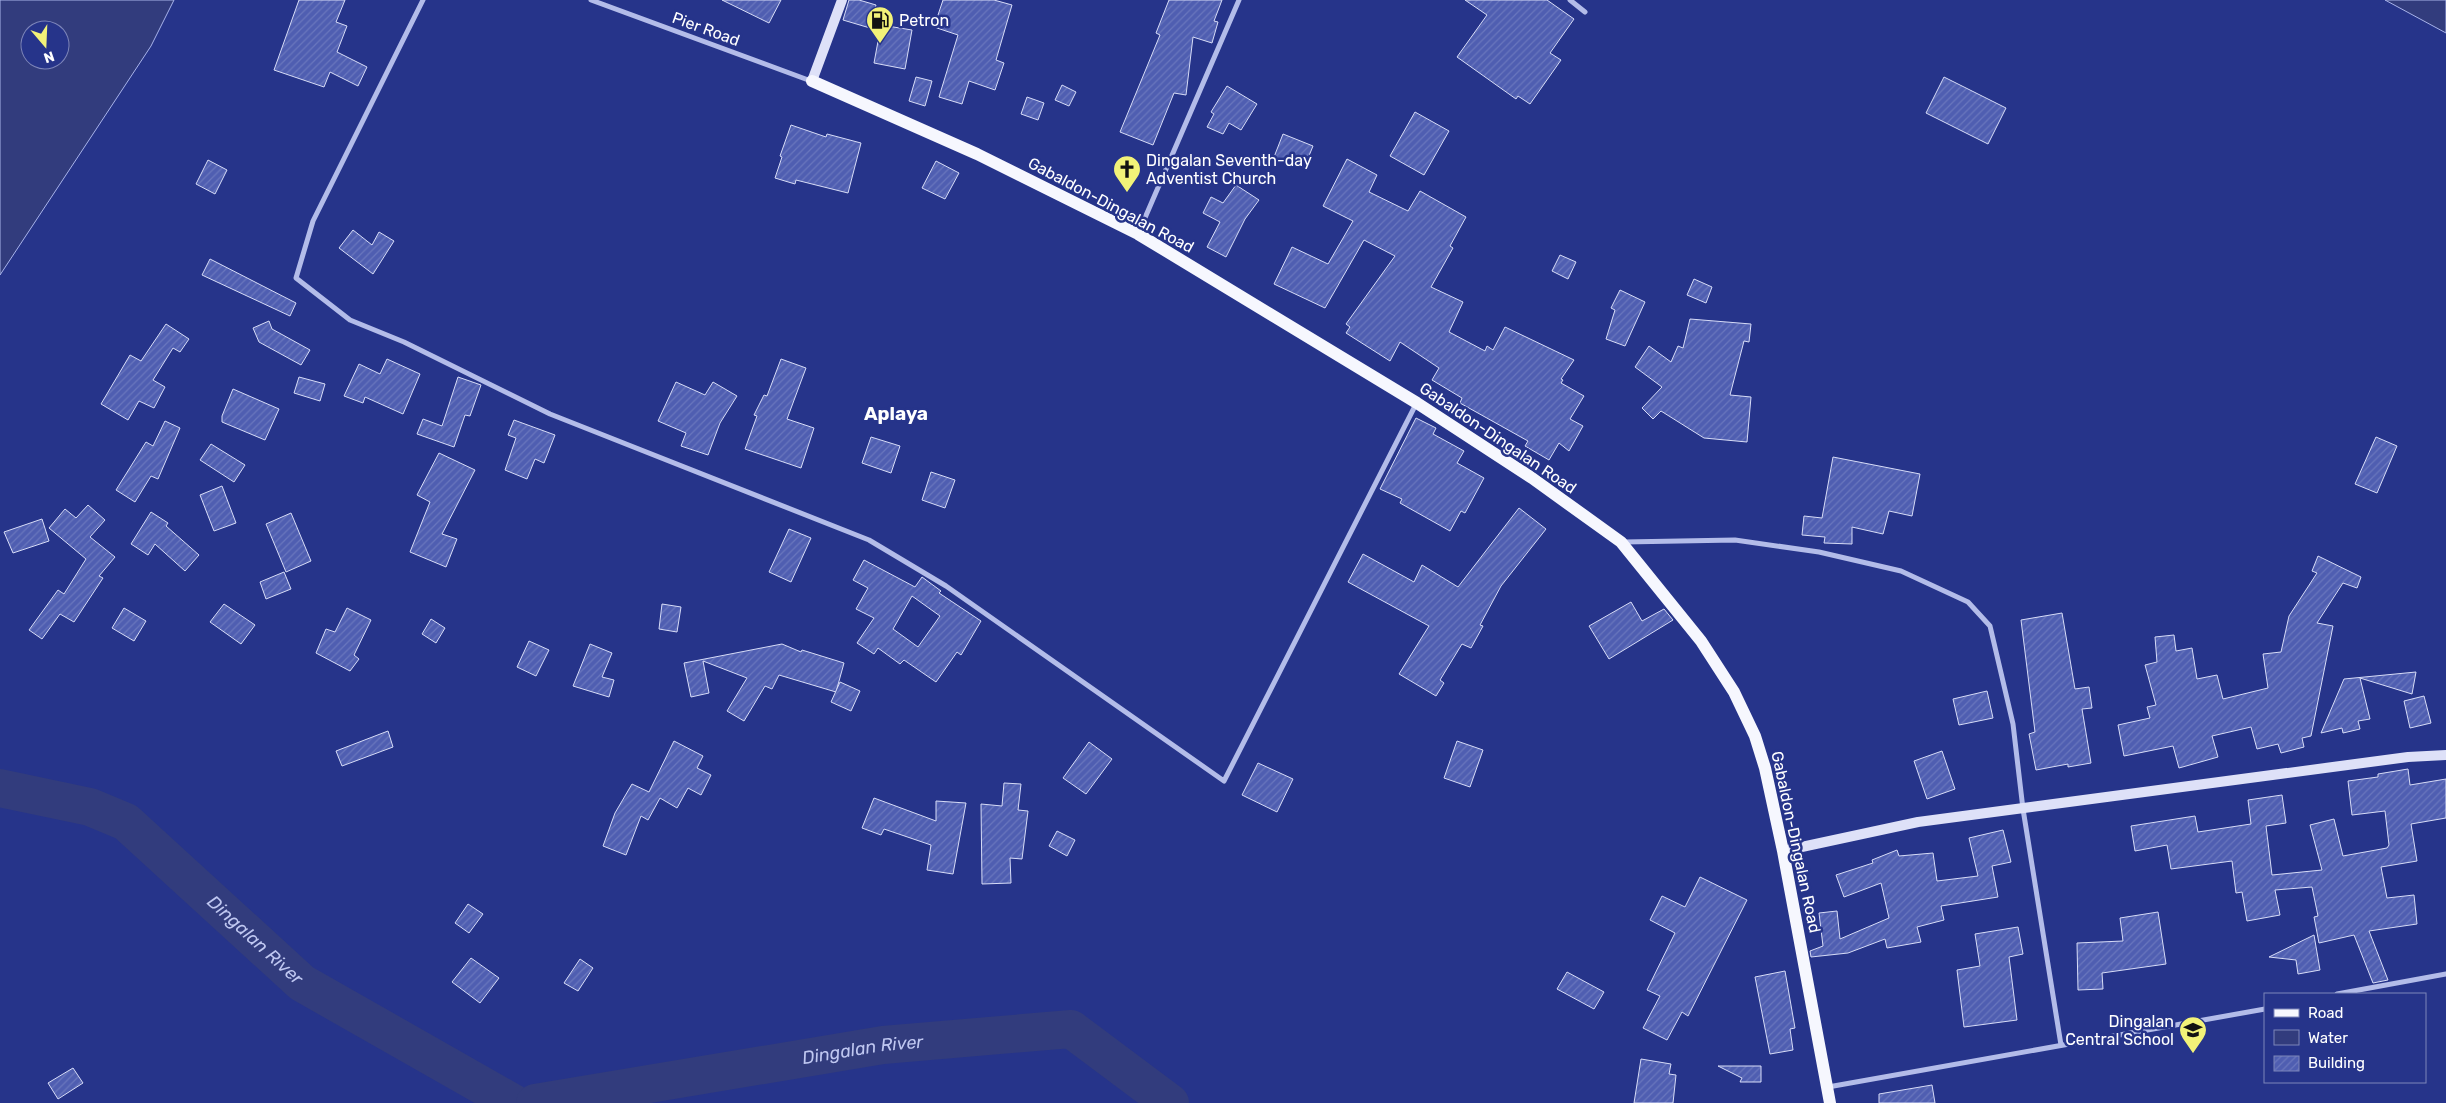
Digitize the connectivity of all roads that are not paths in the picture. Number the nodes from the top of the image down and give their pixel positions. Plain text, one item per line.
1 (423, 0) edge
2 (591, 0) edge
3 (842, 0) edge
4 (1239, 0) edge
5 (1570, 0) edge
6 (1585, 12) dead end
7 (812, 82) junction
8 (1138, 234) junction
9 (1417, 403) junction
10 (1621, 542) junction
11 (2446, 755) edge
12 (2023, 809) junction
13 (1784, 851) junction
14 (2446, 974) edge
15 (2342, 993) edge
16 (2264, 1009) edge
17 (2061, 1045) junction
18 (1828, 1087) junction
19 (1830, 1103) edge

1 - 9 street
2 - 7 street, Pier Road
3 - 7 street
4 - 8 street
5 - 6 street
7 - 8 main road, Gabaldon-Dingalan Road
8 - 9 main road, Gabaldon-Dingalan Road
9 - 10 main road, Gabaldon-Dingalan Road
10 - 12 street
10 - 13 main road, Gabaldon-Dingalan Road
11 - 12 street
12 - 13 street
12 - 17 street
13 - 18 main road, Gabaldon-Dingalan Road
14 - 15 street
16 - 17 street
17 - 18 street
18 - 19 main road, Gabaldon-Dingalan Road

